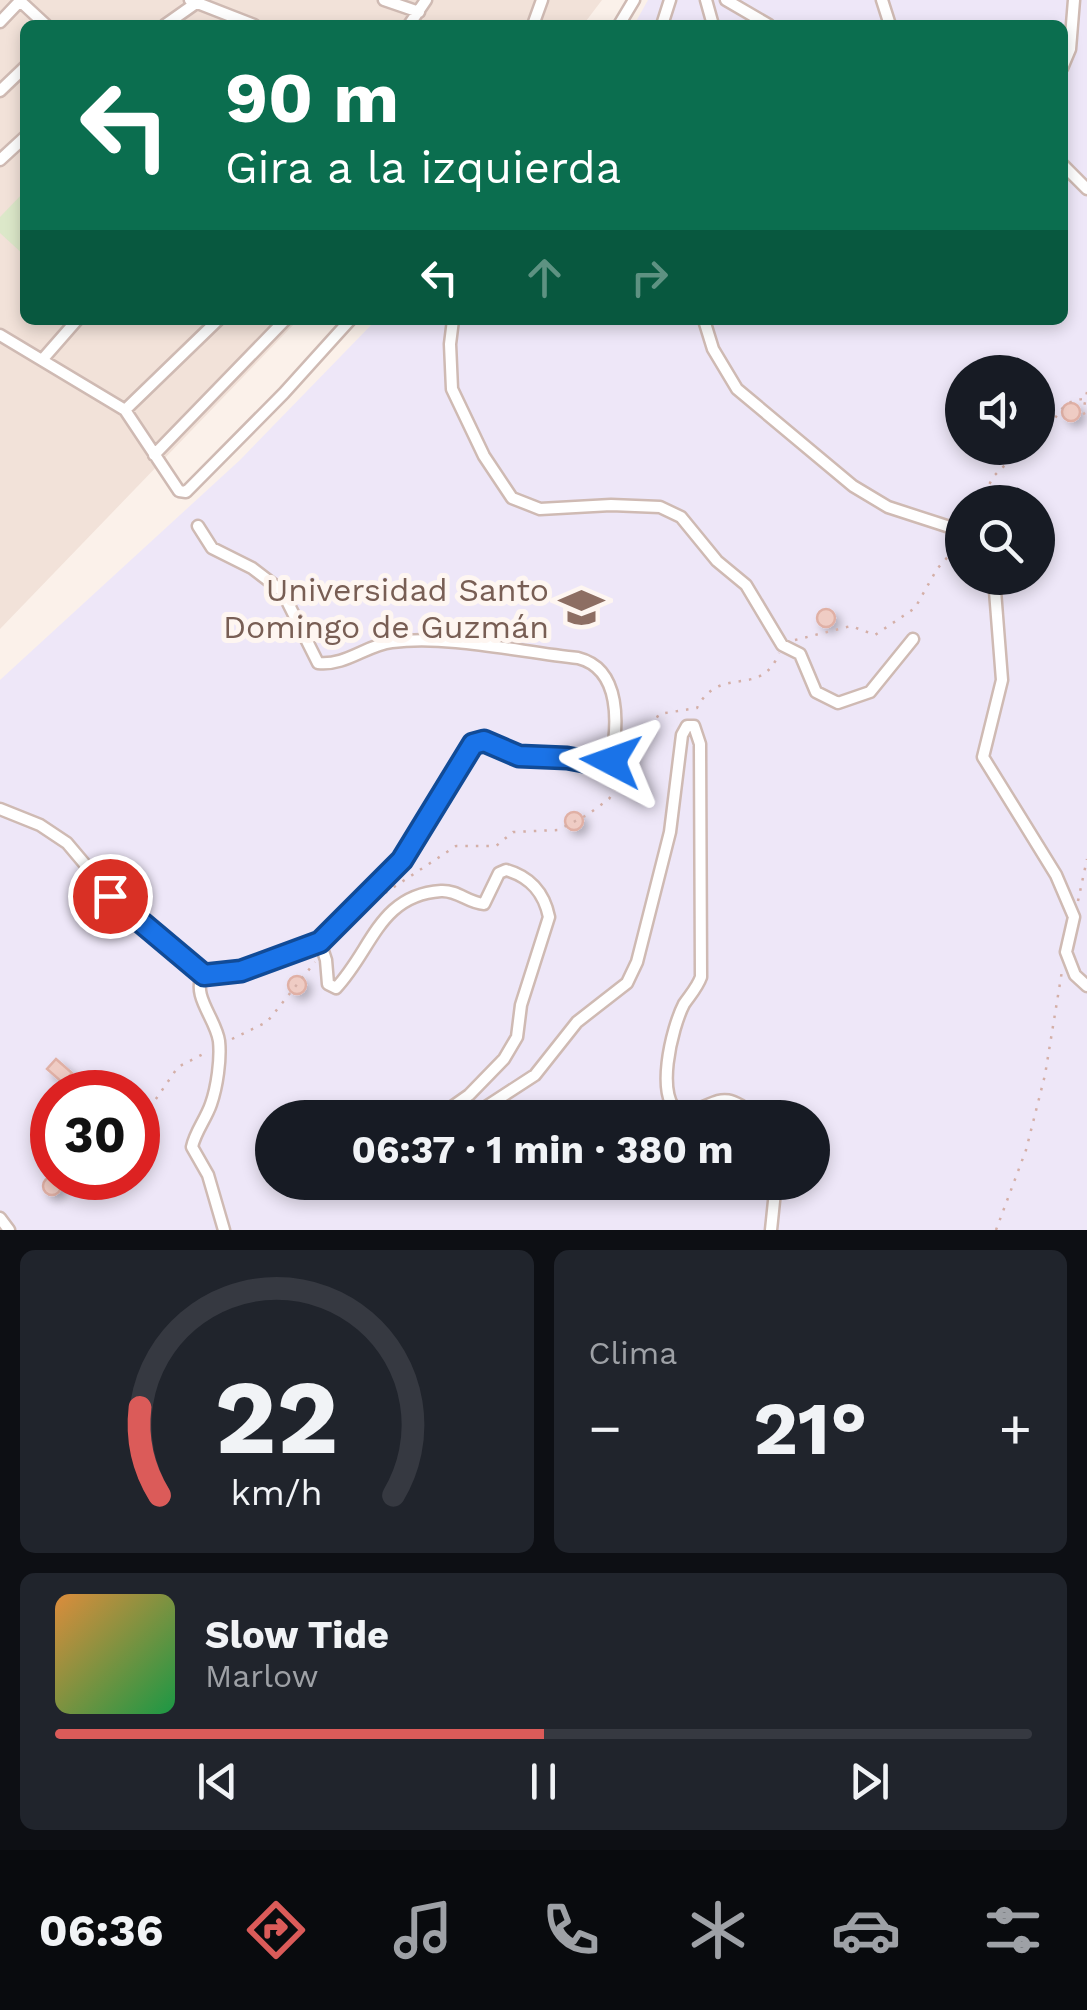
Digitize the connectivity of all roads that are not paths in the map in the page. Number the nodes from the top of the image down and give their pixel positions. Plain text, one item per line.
1 (384, 0) edge
2 (426, 0) edge
3 (726, 0) edge
4 (1074, 0) edge
5 (20, 1) edge
6 (196, 1) edge
7 (420, 12) junction
8 (41, 20) edge
9 (171, 20) edge
10 (242, 20) edge
11 (414, 20) edge
12 (760, 20) edge
13 (0, 22) edge
14 (1068, 54) edge
15 (20, 72) edge
16 (0, 92) edge
17 (20, 142) edge
18 (0, 160) edge
19 (1068, 170) edge
20 (1087, 189) edge
21 (74, 325) edge
22 (213, 325) edge
23 (280, 325) edge
24 (345, 325) edge
25 (452, 325) edge
26 (706, 325) edge
27 (0, 335) edge
28 (42, 360) junction
29 (126, 410) junction
30 (154, 455) junction
31 (198, 526) dead end
32 (945, 528) edge
33 (995, 595) edge
34 (913, 639) dead end
35 (0, 809) edge
36 (322, 948) junction
37 (204, 975) junction
38 (1087, 986) edge
39 (462, 1100) edge
40 (496, 1100) edge
41 (668, 1100) edge
42 (774, 1200) edge
43 (0, 1218) edge
44 (9, 1230) edge
45 (224, 1230) edge
46 (771, 1230) edge

1 - 7 street
2 - 7 street
3 - 12 street
4 - 14 street
5 - 8 street
5 - 13 street
6 - 9 street
6 - 10 street
7 - 11 street
15 - 16 street
17 - 18 street
19 - 20 street
21 - 28 street
22 - 29 street
23 - 30 street
24 - 30 street
25 - 34 street
26 - 32 street
27 - 28 street
28 - 29 street
29 - 30 street
31 - 36 street
33 - 38 street
35 - 37 street
36 - 37 street
36 - 39 street
37 - 45 street
40 - 41 street
42 - 46 street
43 - 44 street

